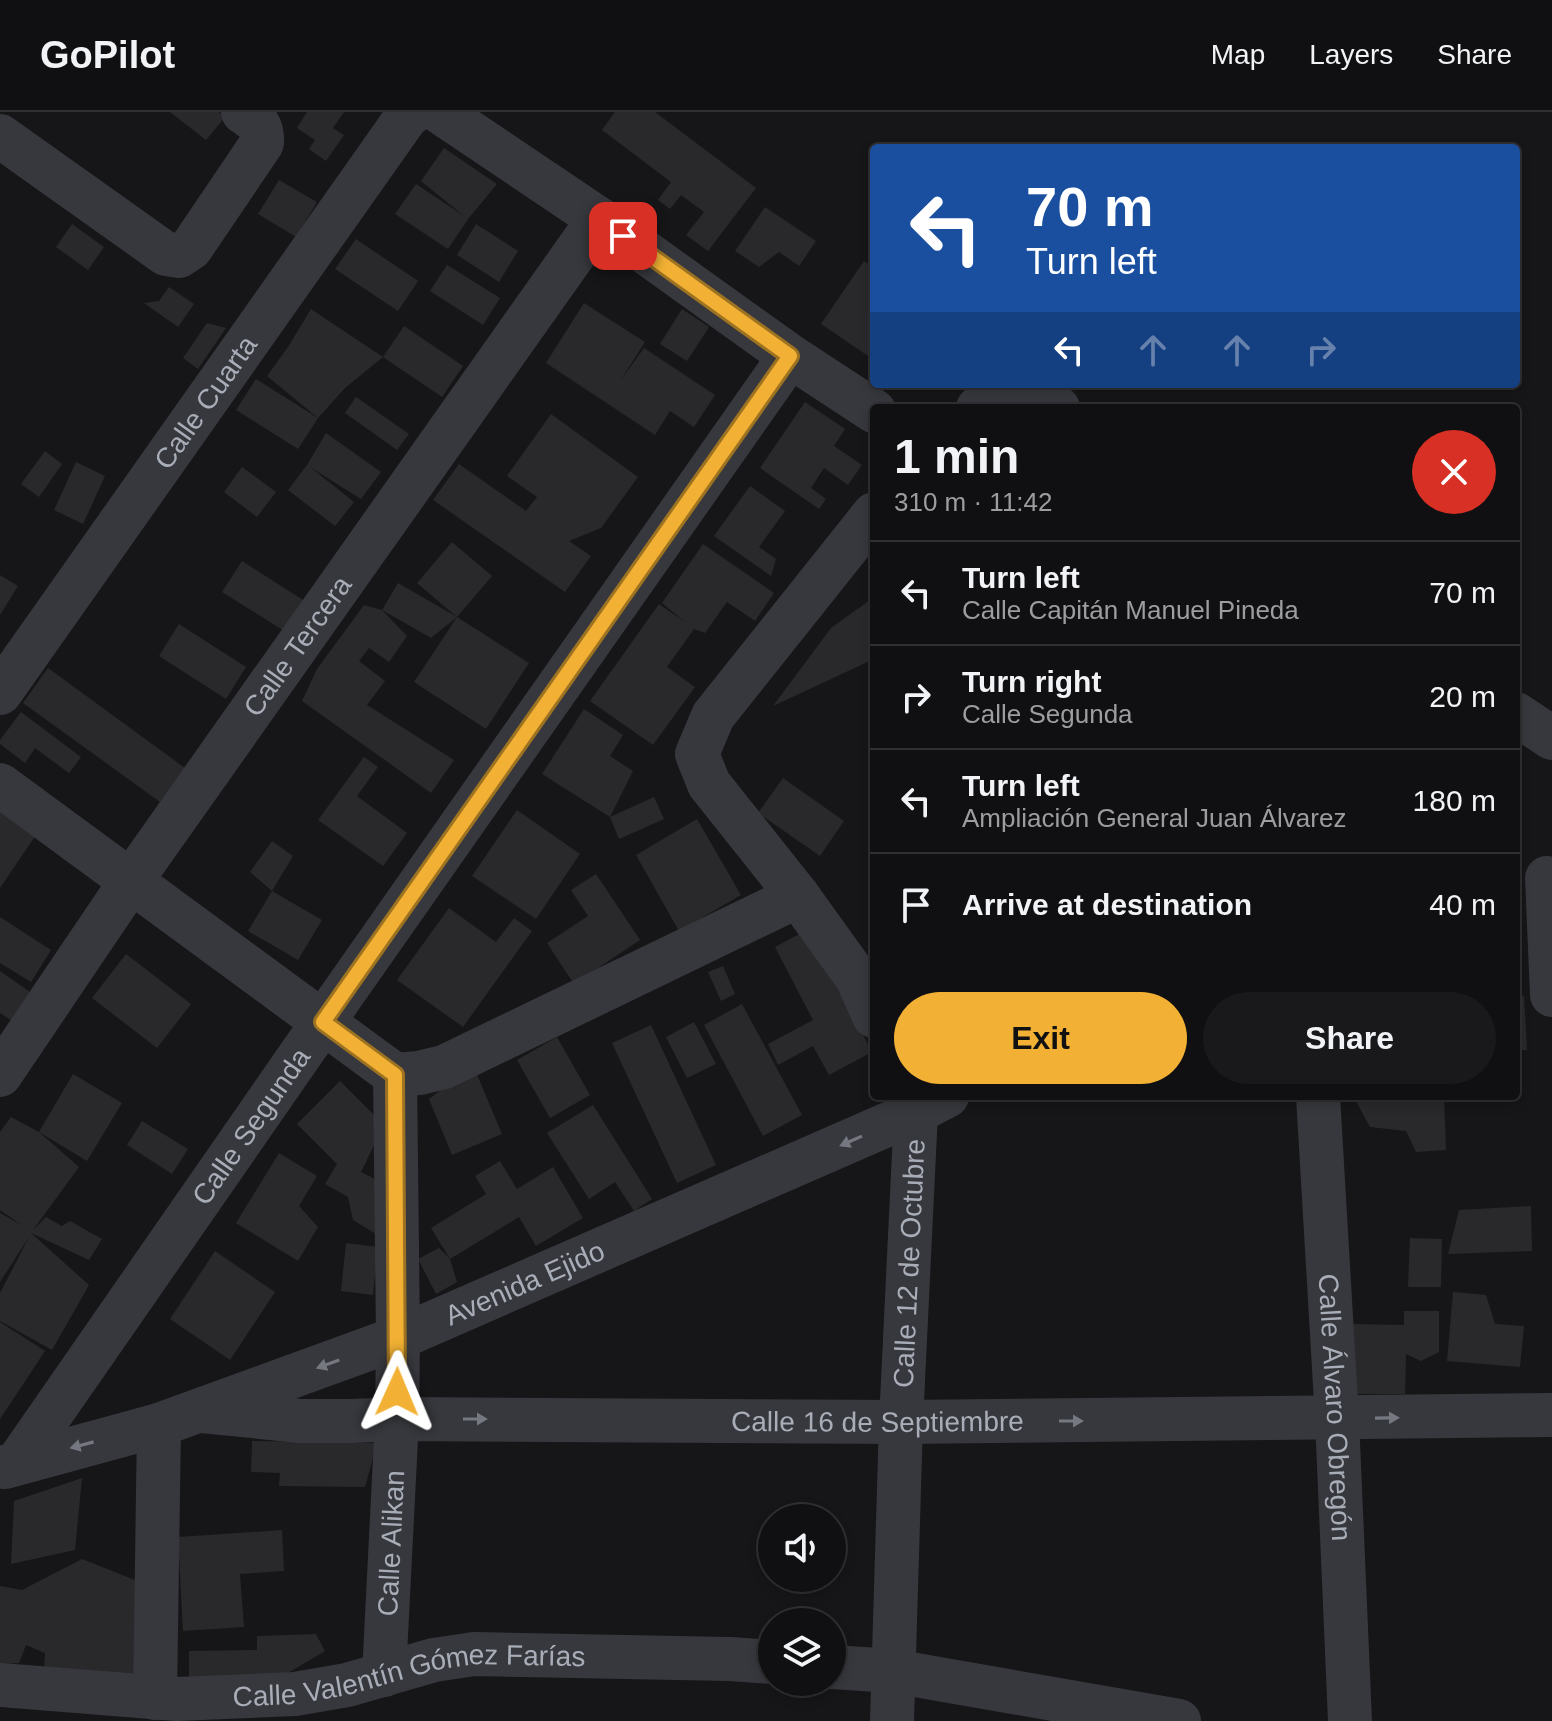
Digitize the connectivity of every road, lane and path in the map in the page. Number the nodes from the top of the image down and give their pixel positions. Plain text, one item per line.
1 (243, 112) edge
2 (413, 112) edge
3 (440, 112) edge
4 (0, 136) edge
5 (599, 219) junction
6 (790, 356) junction
7 (1004, 388) edge
8 (1004, 388) edge
9 (983, 404) edge
10 (1052, 404) edge
11 (870, 408) edge
12 (870, 519) edge
13 (0, 693) edge
14 (1520, 717) edge
15 (1552, 738) edge
16 (0, 785) edge
17 (1538, 878) edge
18 (131, 881) junction
19 (798, 896) junction
20 (1552, 995) edge
21 (870, 1007) edge
22 (323, 1022) junction
23 (0, 1075) edge
24 (395, 1075) junction
25 (1318, 1100) edge
26 (924, 1101) edge
27 (398, 1338) junction
28 (202, 1411) junction
29 (1552, 1415) edge
30 (397, 1419) junction
31 (1337, 1419) junction
32 (901, 1422) junction
33 (159, 1425) junction
34 (8, 1466) edge
35 (758, 1661) edge
36 (846, 1668) edge
37 (893, 1671) junction
38 (384, 1675) junction
39 (0, 1685) edge
40 (155, 1698) junction
41 (892, 1721) edge
42 (1179, 1721) edge
43 (1350, 1721) edge

1 - 4 street
2 - 13 street, Calle Cuarta
3 - 5 street
5 - 6 street
5 - 18 street, Calle Tercera
6 - 11 street
6 - 22 street, Calle Segunda
7 - 10 street
8 - 9 street
12 - 19 street
14 - 15 street
16 - 18 street
17 - 20 street
18 - 22 street
18 - 23 street, Calle Tercera
19 - 21 street
19 - 24 street
22 - 24 street
22 - 34 street, Calle Segunda
24 - 27 street, Calle Alikan
25 - 31 street, Calle Álvaro Obregón
26 -> 27 street, Avenida Ejido
26 - 32 street, Calle 12 de Octubre
27 -> 28 street, Avenida Ejido
27 - 30 street, Calle Alikan
28 - 30 street, Calle 16 de Septiembre
28 - 33 street, Avenida Ejido
31 -> 29 street, Calle 16 de Septiembre
30 -> 32 street, Calle 16 de Septiembre
30 - 38 street, Calle Alikan
32 -> 31 street, Calle 16 de Septiembre
31 - 43 street, Calle Álvaro Obregón
32 - 37 street, Calle 12 de Octubre
33 -> 34 street, Avenida Ejido
33 - 40 street
35 - 38 street, Calle Valentín Gómez Farías
36 - 37 street
37 - 41 street, Calle 12 de Octubre
37 - 42 street
38 - 40 street, Calle Valentín Gómez Farías
39 - 40 street, Calle Valentín Gómez Farías

